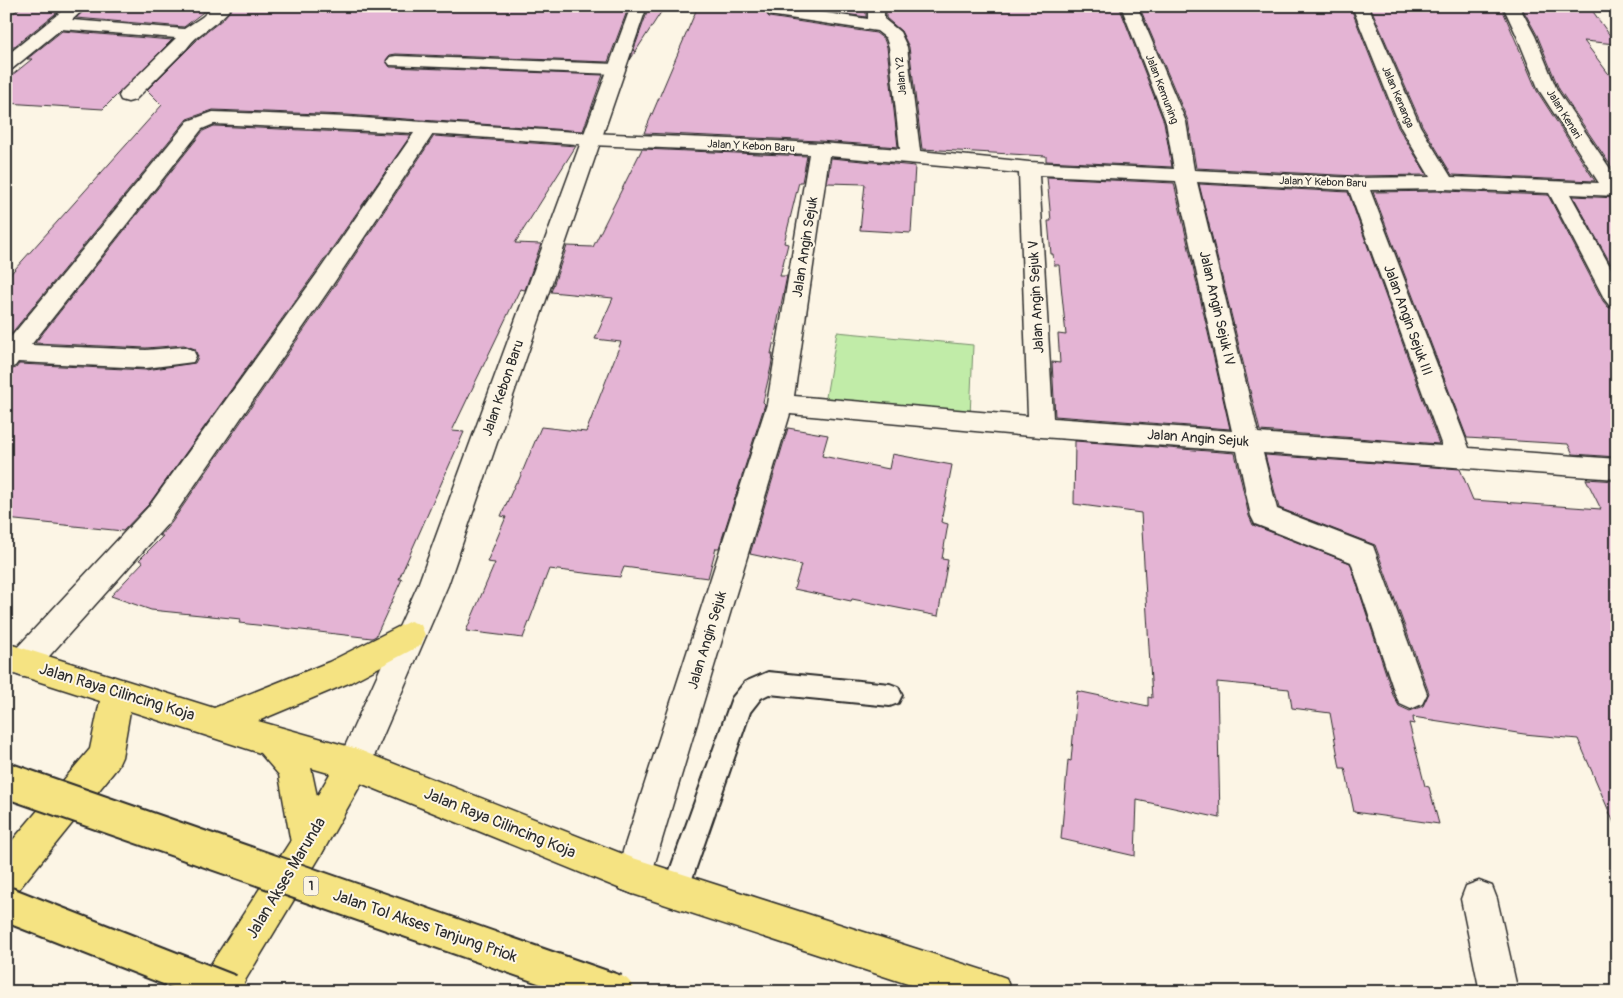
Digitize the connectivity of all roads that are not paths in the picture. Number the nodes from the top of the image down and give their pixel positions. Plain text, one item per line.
1 (79, 6) edge
2 (224, 6) edge
3 (639, 6) edge
4 (876, 6) edge
5 (1129, 6) edge
6 (1360, 6) edge
7 (1511, 6) edge
8 (775, 11) dead end
9 (57, 24) junction
10 (881, 26) junction
11 (188, 34) junction
12 (396, 61) dead end
13 (6, 65) edge
14 (615, 69) junction
15 (128, 96) dead end
16 (428, 127) junction
17 (591, 139) junction
18 (820, 150) junction
19 (911, 156) junction
20 (1029, 168) junction
21 (1185, 176) junction
22 (1444, 183) junction
23 (1357, 184) junction
24 (1556, 188) junction
25 (1615, 190) edge
26 (1617, 300) edge
27 (9, 356) edge
28 (184, 356) dead end
29 (780, 404) junction
30 (1041, 427) junction
31 (1247, 441) junction
32 (1459, 457) junction
33 (1617, 469) edge
34 (410, 635) junction
35 (15, 660) edge
36 (118, 693) junction
37 (1411, 694) dead end
38 (890, 695) dead end
39 (216, 722) junction
40 (271, 741) junction
41 (354, 764) junction
42 (6, 780) edge
43 (309, 843) junction
44 (6, 876) edge
45 (633, 876) junction
46 (676, 890) junction
47 (1478, 899) dead end
48 (6, 904) edge
49 (216, 992) edge
50 (230, 992) edge
51 (616, 992) edge
52 (992, 992) edge
53 (1499, 992) edge

1 - 9 street
2 - 11 street
3 - 14 street, Jalan Kebon Baru
4 - 10 street, Jalan Y2
5 - 21 street, Jalan Kemuning
6 - 22 street, Jalan Kenanga
7 - 25 street, Jalan Kenari
8 - 10 street
9 - 11 street
9 - 13 street
10 - 19 street, Jalan Y2
11 - 15 street
12 - 14 street
14 - 17 street, Jalan Kebon Baru
16 - 17 street, Jalan Y Kebon Baru
16 - 27 street, Jalan Y Kebon Baru
16 - 35 street
17 - 18 street, Jalan Y Kebon Baru
17 - 34 street, Jalan Kebon Baru
18 - 19 street, Jalan Y Kebon Baru
18 - 29 street, Jalan Angin Sejuk
19 - 20 street, Jalan Y Kebon Baru
20 - 21 street, Jalan Y Kebon Baru
20 - 30 street, Jalan Angin Sejuk V
21 - 23 street, Jalan Y Kebon Baru
21 - 31 street, Jalan Angin Sejuk IV
22 - 23 street, Jalan Y Kebon Baru
22 - 24 street, Jalan Y Kebon Baru
23 - 32 street, Jalan Angin Sejuk III
24 - 25 street, Jalan Y Kebon Baru
24 - 26 street
27 - 28 street
29 - 30 street, Jalan Angin Sejuk
29 - 45 street, Jalan Angin Sejuk
30 - 31 street, Jalan Angin Sejuk
31 - 32 street, Jalan Angin Sejuk
31 - 37 street, Jalan Angin Sejuk IV
32 - 33 street, Jalan Angin Sejuk
34 - 39 main road
34 - 41 street, Jalan Kebon Baru
35 - 36 main road, Jalan Raya Cilincing Koja
36 - 39 main road, Jalan Raya Cilincing Koja
36 - 44 main road
38 - 46 lane
39 - 40 main road, Jalan Raya Cilincing Koja
40 - 41 main road, Jalan Raya Cilincing Koja
40 - 43 main road
41 - 43 main road, Jalan Akses Marunda
41 - 45 main road, Jalan Raya Cilincing Koja
42 - 51 main road, Jalan Tol Akses Tanjung Priok / 1, bridge
43 - 49 main road, Jalan Akses Marunda
45 - 46 main road, Jalan Raya Cilincing Koja
46 - 52 main road, Jalan Raya Cilincing Koja
47 - 53 street
48 - 50 main road, bridge

